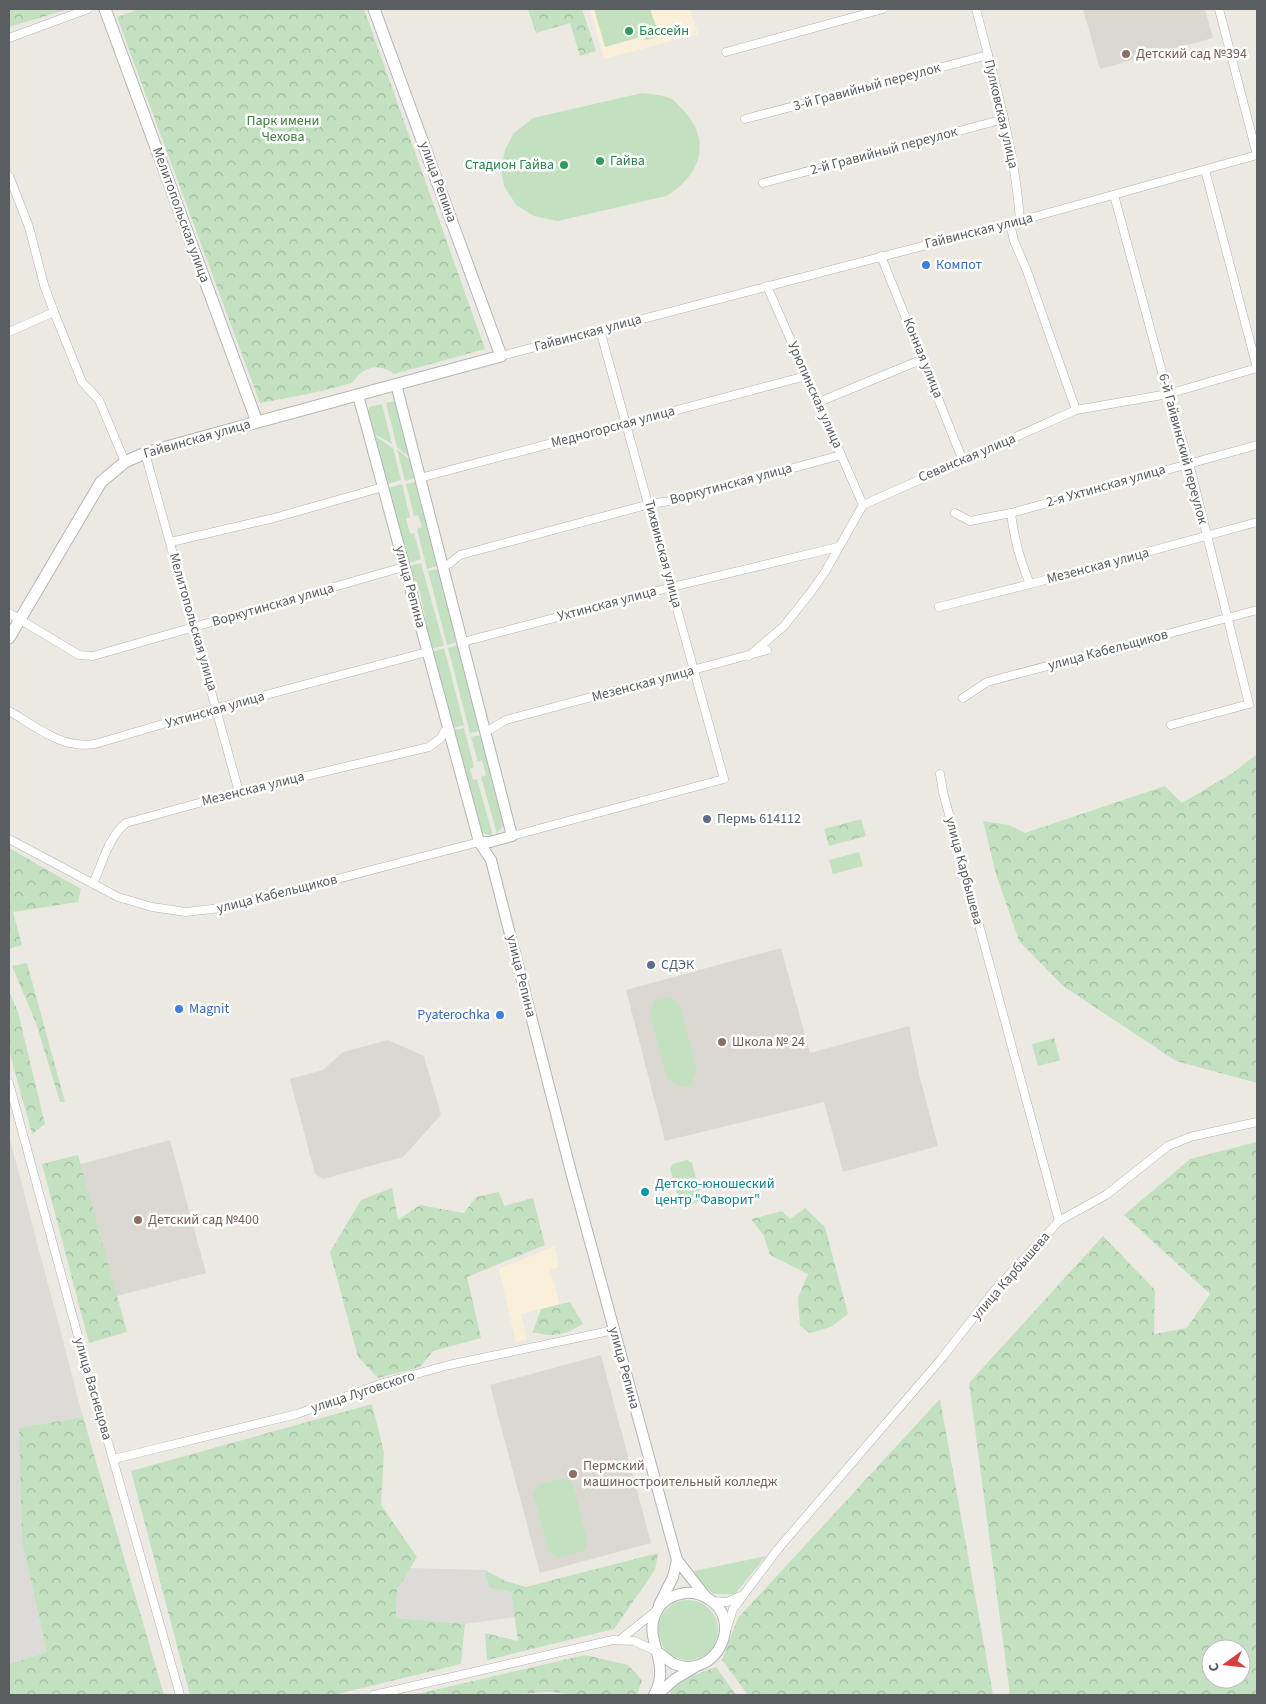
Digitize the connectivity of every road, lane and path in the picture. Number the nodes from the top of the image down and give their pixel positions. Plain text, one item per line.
1 (88, 9) edge
2 (105, 9) edge
3 (374, 9) edge
4 (883, 9) edge
5 (976, 9) edge
6 (1219, 9) edge
7 (9, 38) edge
8 (726, 52) dead end
9 (988, 54) junction
10 (745, 119) dead end
11 (1004, 119) junction
12 (1257, 155) edge
13 (1205, 170) junction
14 (9, 176) edge
15 (763, 183) dead end
16 (1114, 195) junction
17 (1020, 220) junction
18 (1010, 223) junction
19 (881, 256) junction
20 (767, 286) junction
21 (54, 312) junction
22 (600, 330) junction
23 (9, 332) edge
24 (501, 356) junction
25 (923, 359) junction
26 (1257, 368) edge
27 (806, 376) junction
28 (396, 384) junction
29 (1168, 394) junction
30 (358, 395) junction
31 (819, 402) junction
32 (1076, 410) junction
33 (257, 422) junction
34 (626, 423) junction
35 (1257, 445) edge
36 (146, 453) junction
37 (841, 455) junction
38 (963, 461) junction
39 (125, 462) junction
40 (1189, 462) junction
41 (420, 478) junction
42 (383, 487) junction
43 (650, 504) junction
44 (863, 505) junction
45 (955, 513) dead end
46 (1011, 513) junction
47 (1257, 522) edge
48 (1207, 536) junction
49 (170, 542) junction
50 (838, 547) junction
51 (449, 564) dead end
52 (400, 568) dead end
53 (1030, 584) junction
54 (672, 587) junction
55 (939, 607) dead end
56 (1257, 610) edge
57 (9, 613) edge
58 (1228, 618) junction
59 (20, 619) junction
60 (194, 628) junction
61 (9, 638) edge
62 (463, 642) junction
63 (767, 650) dead end
64 (427, 652) junction
65 (749, 656) junction
66 (694, 671) junction
67 (963, 698) dead end
68 (217, 708) junction
69 (9, 711) edge
70 (1170, 725) dead end
71 (491, 729) dead end
72 (444, 732) dead end
73 (940, 774) dead end
74 (724, 779) joint
75 (239, 792) junction
76 (512, 836) junction
77 (9, 839) edge
78 (497, 840) junction
79 (479, 842) junction
80 (491, 860) junction
81 (93, 884) junction
82 (9, 1083) edge
83 (1257, 1122) edge
84 (1059, 1221) junction
85 (614, 1330) junction
86 (114, 1459) junction
87 (677, 1560) junction
88 (744, 1594) junction
89 (709, 1599) junction
90 (657, 1610) junction
91 (726, 1632) junction
92 (621, 1639) junction
93 (659, 1653) junction
94 (699, 1665) junction
95 (180, 1695) edge
96 (374, 1695) edge
97 (656, 1695) edge

1 - 7 street
2 - 33 main road, Мелитопольская улица
3 - 24 main road, улица Репина
4 - 8 street
5 - 9 street, Пулковская улица
6 - 12 street
9 - 10 street, 3-й Гравийный переулок
9 - 11 street, Пулковская улица
11 - 15 street, 2-й Гравийный переулок
11 - 17 street, Пулковская улица
12 - 13 street, Гайвинская улица
13 - 16 street, Гайвинская улица
13 - 26 street
14 - 21 street
16 - 17 street, Гайвинская улица
16 - 29 street, 6-й Гайвинский переулок
17 - 18 street, Гайвинская улица
18 - 19 street, Гайвинская улица
18 - 32 street
19 - 20 street, Гайвинская улица
19 - 25 street, Конная улица
20 - 22 street, Гайвинская улица
20 - 27 street, Урюпинская улица
21 - 23 street
21 - 39 street
22 - 24 street, Гайвинская улица
22 - 34 street, Тихвинская улица
24 - 28 main road, Гайвинская улица
25 - 31 street
25 - 38 street, Конная улица
26 - 29 street, Севанская улица
27 - 31 street, Урюпинская улица
27 - 34 street, Медногорская улица
28 - 30 main road, Гайвинская улица
28 - 41 street
29 - 32 street, Севанская улица
29 - 40 street, 6-й Гайвинский переулок
30 - 33 main road, Гайвинская улица
30 - 42 street, улица Репина
31 - 37 street, Урюпинская улица
32 - 38 street, Севанская улица
33 - 36 main road, Гайвинская улица
34 - 41 street, Медногорская улица
34 - 43 street, Тихвинская улица
35 - 40 street, 2-я Ухтинская улица
36 - 39 main road, Гайвинская улица
36 - 49 street, Мелитопольская улица
37 - 43 street, Воркутинская улица
37 - 44 street, Урюпинская улица
38 - 44 street, Севанская улица
39 - 59 main road, Гайвинская улица
40 - 46 street, 2-я Ухтинская улица
40 - 48 street, 6-й Гайвинский переулок
41 - 62 street
42 - 49 street
42 - 64 street, улица Репина
43 - 51 street, Воркутинская улица
43 - 54 street, Тихвинская улица
44 - 50 street
45 - 46 street, 2-я Ухтинская улица
46 - 53 street
47 - 48 street, Мезенская улица
48 - 53 street, Мезенская улица
48 - 58 street, 6-й Гайвинский переулок
49 - 60 street, Мелитопольская улица
50 - 54 street, Ухтинская улица
50 - 65 street
52 - 60 street, Воркутинская улица
53 - 55 street, Мезенская улица
54 - 62 street, Ухтинская улица
54 - 66 street, Тихвинская улица
56 - 58 street, улица Кабельщиков
57 - 59 street, Воркутинская улица
58 - 67 street, улица Кабельщиков
58 - 70 street, 6-й Гайвинский переулок
59 - 60 street, Воркутинская улица
59 - 61 main road, Гайвинская улица
60 - 68 street, Мелитопольская улица
62 - 76 street
63 - 65 street, Мезенская улица
64 - 68 street, Ухтинская улица
64 - 79 street, улица Репина
65 - 66 street, Мезенская улица
66 - 71 street, Мезенская улица
66 - 74 street, Тихвинская улица
68 - 69 street, Ухтинская улица
68 - 75 street, Мелитопольская улица
72 - 75 street, Мезенская улица
73 - 84 street, улица Карбышева
74 - 76 street, улица Кабельщиков
75 - 81 street, Мезенская улица
76 - 78 street, улица Кабельщиков
77 - 81 street, улица Кабельщиков
78 - 79 street, улица Кабельщиков
78 - 80 street
79 - 80 street, улица Репина
79 - 81 street, улица Кабельщиков
80 - 85 street, улица Репина
82 - 86 street, улица Васнецова
83 - 84 street
84 - 88 street, улица Карбышева
85 - 86 street, улица Луговского
85 - 87 street, улица Репина
86 - 95 street, улица Васнецова
87 - 89 street
87 - 90 street
88 - 89 street
88 - 91 street, улица Карбышева
89 - 90 street
89 - 91 street
90 - 92 street
90 - 93 street
91 - 94 street
92 - 93 street
92 - 96 street
93 - 94 street
93 - 97 street
94 - 97 street

